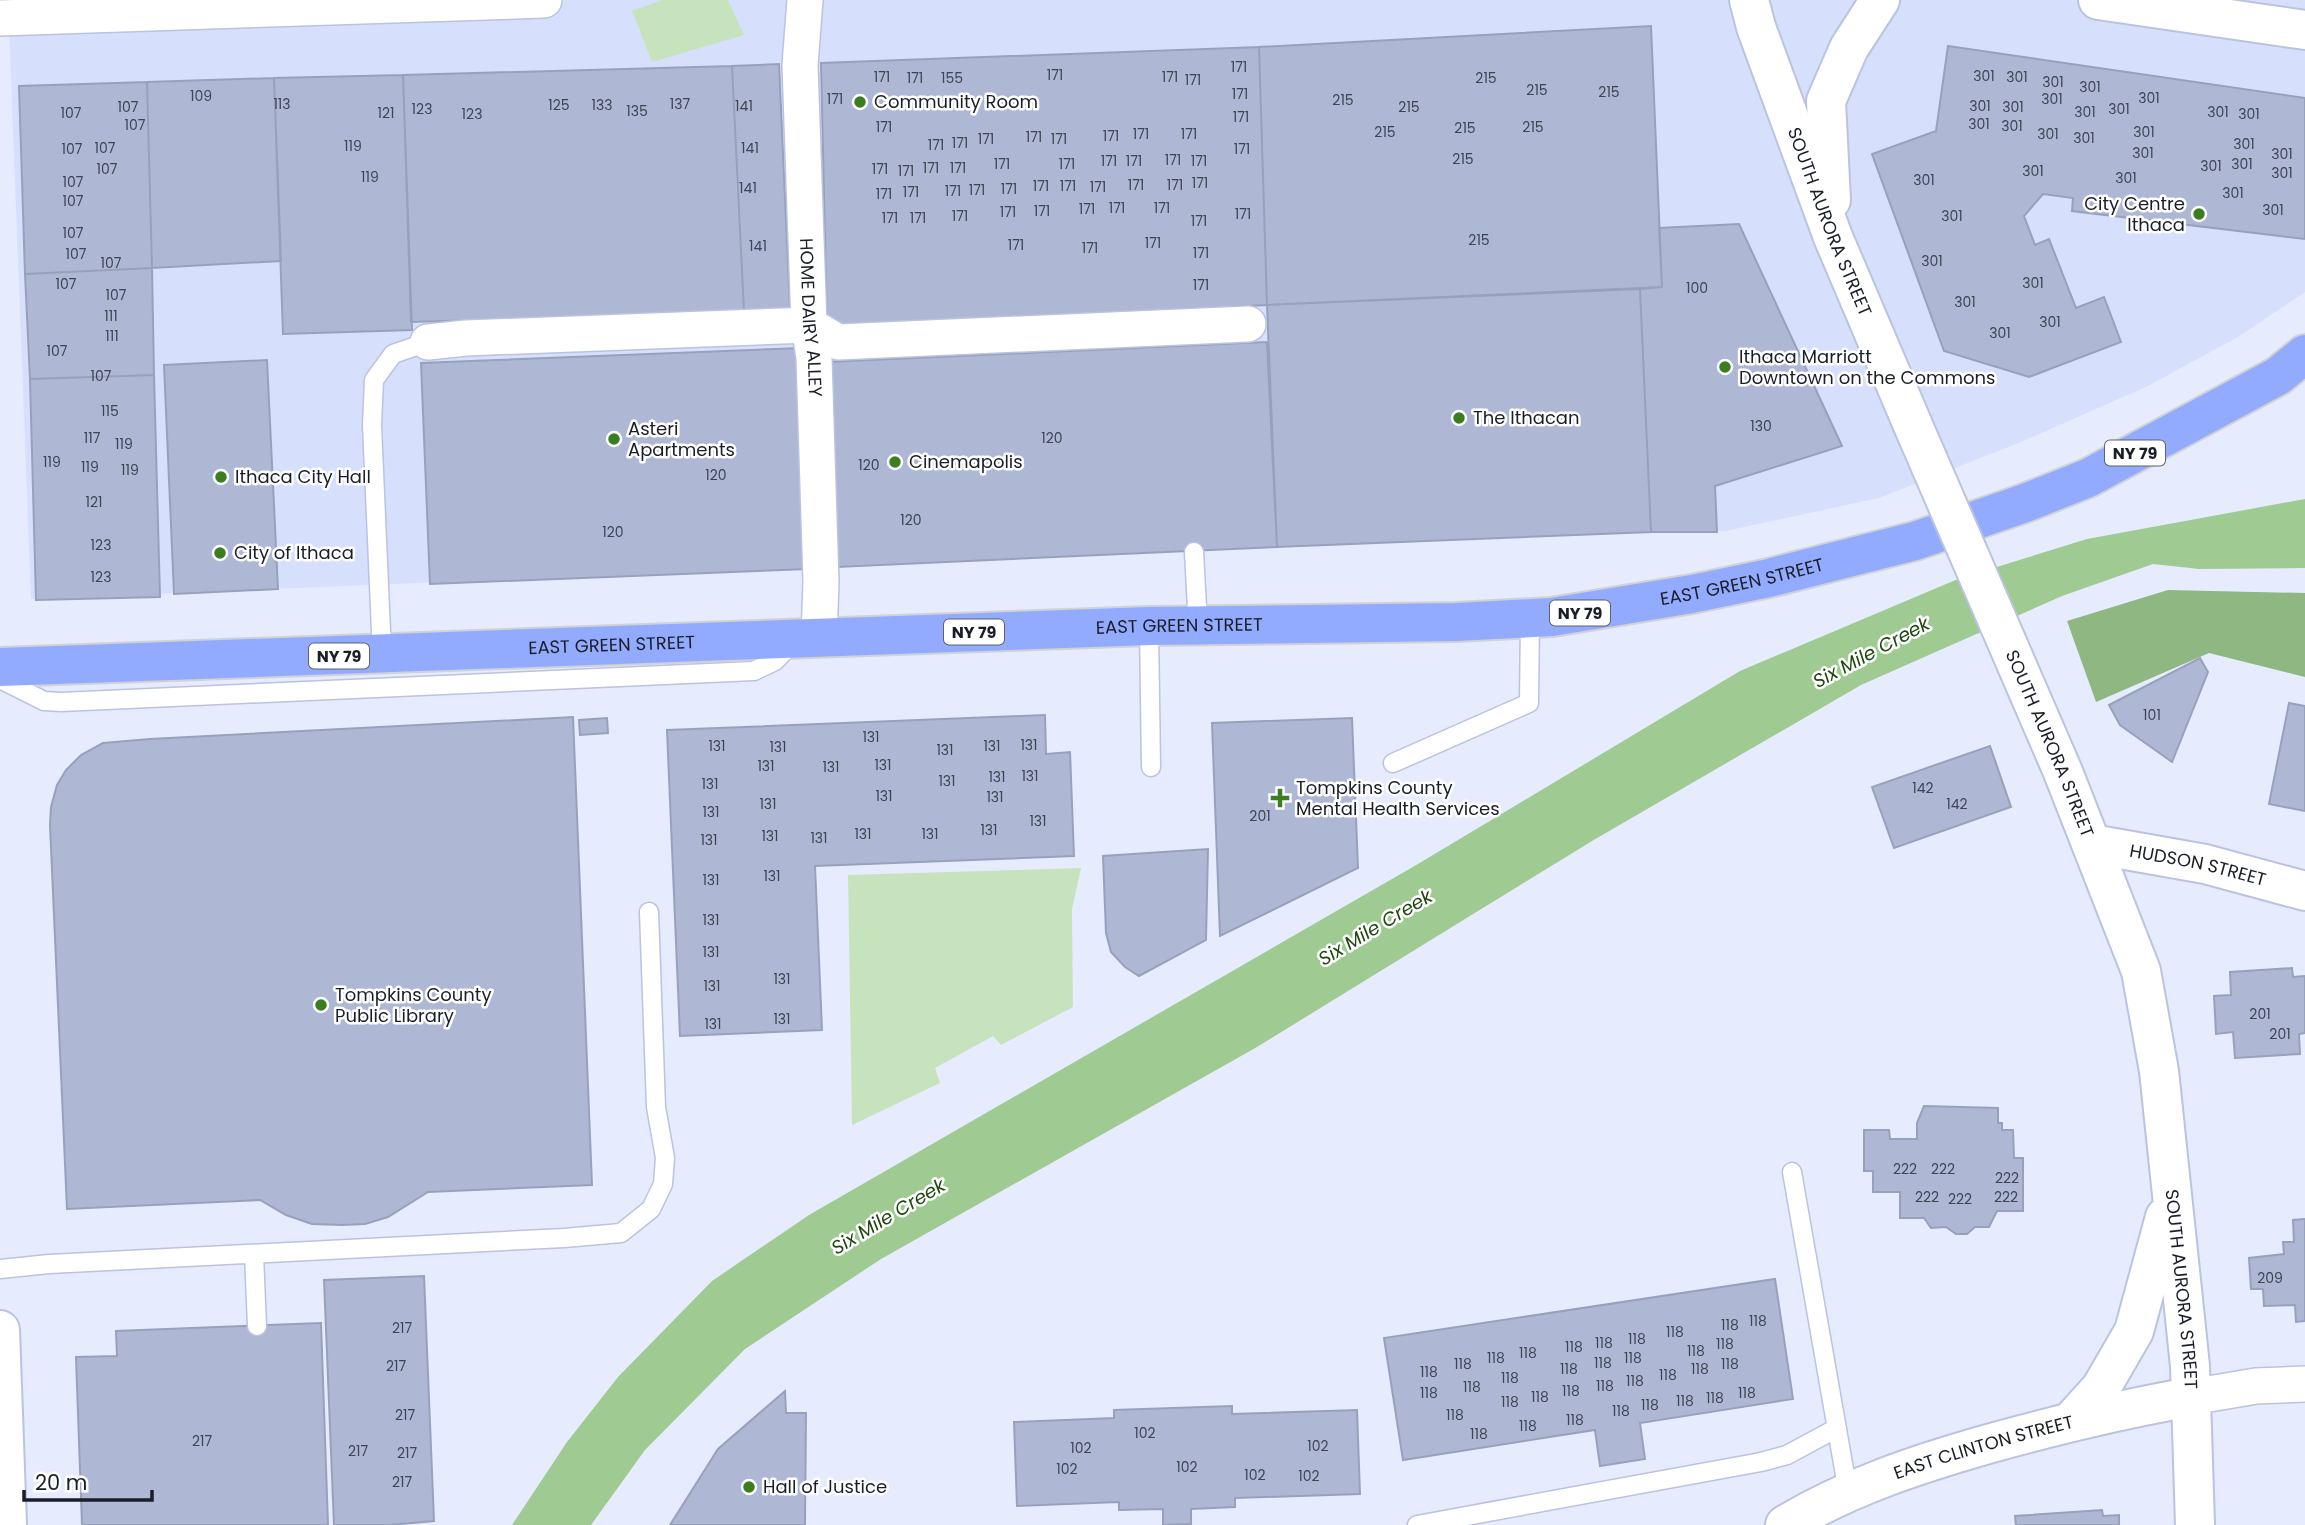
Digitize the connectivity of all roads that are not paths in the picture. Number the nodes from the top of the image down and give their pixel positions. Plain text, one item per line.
1 (544, 0) edge
2 (805, 0) edge
3 (1749, 0) edge
4 (1880, 0) edge
5 (2098, 0) edge
6 (2233, 10) edge
7 (0, 18) edge
8 (2305, 30) edge
9 (1833, 237) junction
10 (1248, 324) dead end
11 (809, 325) junction
12 (428, 342) joint
13 (2305, 354) edge
14 (1195, 552) dead end
15 (1530, 618) junction
16 (1149, 626) junction
17 (1198, 626) junction
18 (809, 637) junction
19 (382, 654) junction
20 (0, 667) edge
21 (0, 680) edge
22 (1393, 763) dead end
23 (1151, 767) dead end
24 (2092, 844) junction
25 (2305, 891) edge
26 (649, 912) dead end
27 (1791, 1172) dead end
28 (2172, 1191) junction
29 (254, 1254) junction
30 (0, 1269) edge
31 (257, 1326) dead end
32 (0, 1329) edge
33 (2305, 1384) edge
34 (2191, 1397) junction
35 (2072, 1420) junction
36 (1837, 1428) junction
37 (1849, 1492) junction
38 (7, 1525) edge
39 (1417, 1525) edge
40 (1785, 1525) edge
41 (2195, 1525) edge

1 - 7 street
2 - 11 street, HOME DAIRY ALLEY
3 - 9 street, SOUTH AURORA STREET
4 - 9 street
5 - 6 street
6 - 8 street
9 - 24 street, SOUTH AURORA STREET, bridge
10 - 11 street
11 - 12 street
11 - 18 street, HOME DAIRY ALLEY
12 - 19 lane
13 - 15 highway, EAST GREEN STREET / NY 79
14 - 17 lane
15 - 17 highway, EAST GREEN STREET / NY 79
15 - 22 lane
16 - 17 highway, EAST GREEN STREET / NY 79
16 - 18 highway, EAST GREEN STREET / NY 79
16 - 23 lane
18 - 19 highway, EAST GREEN STREET / NY 79
18 - 21 lane
19 - 20 highway, EAST GREEN STREET / NY 79
24 - 25 street, HUDSON STREET
24 - 28 street, SOUTH AURORA STREET
26 - 29 lane
27 - 36 lane
28 - 34 street, SOUTH AURORA STREET
28 - 35 street
29 - 30 lane
29 - 31 lane
32 - 38 street
33 - 34 street
34 - 35 street, EAST CLINTON STREET
34 - 41 street, SOUTH AURORA STREET
35 - 37 street, EAST CLINTON STREET
36 - 37 lane
36 - 39 lane
37 - 40 street, EAST CLINTON STREET

